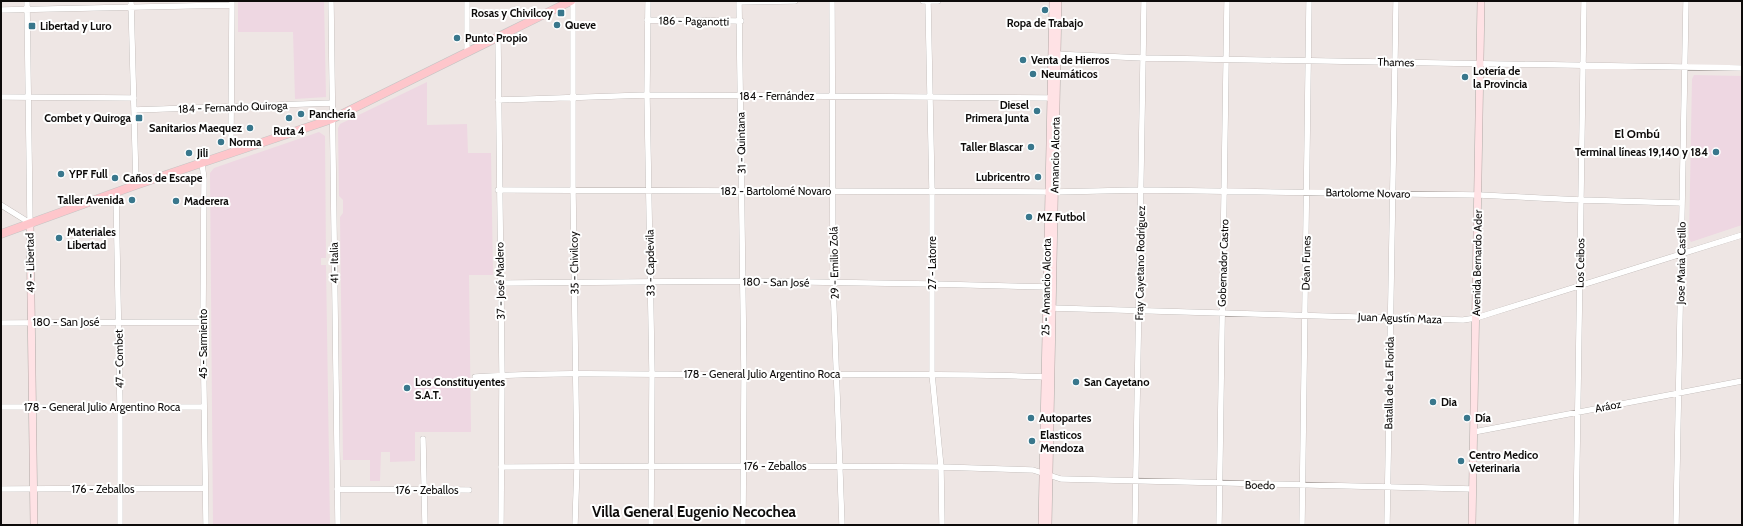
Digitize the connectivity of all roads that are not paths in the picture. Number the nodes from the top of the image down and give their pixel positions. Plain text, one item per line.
1 (27, 1) edge
2 (331, 1) edge
3 (467, 1) edge
4 (572, 1) edge
5 (648, 1) edge
6 (739, 1) edge
7 (795, 1) edge
8 (832, 1) edge
9 (923, 1) edge
10 (928, 1) edge
11 (938, 1) edge
12 (1052, 1) edge
13 (1058, 1) edge
14 (1144, 1) edge
15 (1227, 1) edge
16 (1309, 1) edge
17 (1396, 1) edge
18 (1481, 1) edge
19 (1584, 1) edge
20 (1686, 1) edge
21 (232, 3) edge
22 (131, 4) edge
23 (1, 10) edge
24 (27, 10) junction
25 (647, 20) junction
26 (740, 21) junction
27 (498, 38) junction
28 (467, 53) junction
29 (1053, 54) junction
30 (1143, 58) junction
31 (1227, 59) junction
32 (1308, 60) junction
33 (1395, 62) junction
34 (1480, 64) junction
35 (1583, 65) junction
36 (1685, 67) junction
37 (1742, 68) edge
38 (647, 95) junction
39 (832, 95) junction
40 (740, 96) junction
41 (1, 97) edge
42 (28, 97) junction
43 (573, 97) junction
44 (930, 97) junction
45 (134, 98) junction
46 (1053, 98) junction
47 (498, 100) junction
48 (332, 103) junction
49 (231, 107) junction
50 (134, 110) junction
51 (332, 119) junction
52 (235, 151) junction
53 (202, 163) junction
54 (136, 185) junction
55 (498, 190) junction
56 (573, 190) junction
57 (648, 190) junction
58 (742, 190) junction
59 (1141, 190) junction
60 (832, 191) junction
61 (932, 191) junction
62 (1051, 191) junction
63 (116, 192) junction
64 (1225, 192) junction
65 (1307, 193) junction
66 (1393, 194) junction
67 (1479, 195) junction
68 (1581, 200) junction
69 (1682, 202) junction
70 (1, 205) edge
71 (30, 223) junction
72 (1, 234) edge
73 (1742, 235) edge
74 (1682, 254) junction
75 (650, 281) junction
76 (743, 281) junction
77 (575, 282) junction
78 (834, 282) junction
79 (500, 283) junction
80 (932, 284) junction
81 (1580, 285) junction
82 (1049, 287) junction
83 (1048, 308) junction
84 (1139, 311) junction
85 (1221, 313) junction
86 (1305, 315) junction
87 (1390, 317) junction
88 (1476, 318) junction
89 (32, 322) junction
90 (118, 322) junction
91 (203, 322) junction
92 (1, 323) edge
93 (576, 373) junction
94 (652, 373) junction
95 (837, 374) junction
96 (932, 374) junction
97 (502, 375) junction
98 (744, 375) junction
99 (475, 377) dead end
100 (1047, 377) junction
101 (1742, 381) edge
102 (1679, 393) junction
103 (33, 406) junction
104 (1, 407) edge
105 (120, 407) junction
106 (204, 407) junction
107 (1578, 412) junction
108 (1474, 432) junction
109 (423, 439) dead end
110 (577, 466) junction
111 (651, 466) junction
112 (744, 466) junction
113 (840, 466) junction
114 (501, 467) junction
115 (941, 467) junction
116 (1045, 473) junction
117 (1136, 482) junction
118 (1220, 484) junction
119 (1303, 486) junction
120 (1387, 487) junction
121 (34, 488) junction
122 (205, 488) junction
123 (1, 489) edge
124 (119, 489) junction
125 (337, 489) junction
126 (424, 489) junction
127 (469, 490) dead end
128 (1473, 490) junction
129 (34, 525) edge
130 (120, 525) edge
131 (206, 525) edge
132 (338, 525) edge
133 (425, 525) edge
134 (502, 525) edge
135 (576, 525) edge
136 (651, 525) edge
137 (743, 525) edge
138 (842, 525) edge
139 (942, 525) edge
140 (1042, 525) edge
141 (1048, 525) edge
142 (1135, 525) edge
143 (1219, 525) edge
144 (1302, 525) edge
145 (1387, 525) edge
146 (1472, 525) edge
147 (1576, 525) edge
148 (1676, 525) edge

1 - 24 street, 49 - Libertad
2 - 48 street, 41 - Italia
3 - 28 street
4 - 27 main road
4 - 43 street, 35 - Chivilcoy
5 - 25 street, 33 - Capdevila
6 - 7 street
6 - 26 street, 31 - Quintana
8 - 39 street, 29 - Emilio Zolá
9 - 10 street
10 - 11 street
10 - 44 street, 27 - Latorre
12 - 29 main road, 25 - Amancio Alcorta
13 - 29 main road
14 - 30 street, Fray Cayetano Rodríguez
15 - 31 street, Gobernador Castro
16 - 32 street, Déan Funes
17 - 33 street, Batalla de La Florida
18 - 34 main road, Avenida Bernardo Ader
19 - 35 street, Los Ceibos
20 - 36 street, Jose Maria Castillo
21 - 22 street
21 - 49 street
22 - 24 street
22 - 45 street
23 - 24 street
24 - 42 street, 49 - Libertad
25 - 26 street, 186 - Paganotti
25 - 38 street, 33 - Capdevila
26 - 40 street, 31 - Quintana
27 - 28 main road
27 - 47 street, 37 - José Madero
28 - 51 main road
29 - 30 street, Thames
29 - 46 main road, 25 - Amancio Alcorta
30 - 31 street, Thames
30 - 59 street, Fray Cayetano Rodríguez
31 - 32 street, Thames
31 - 64 street, Gobernador Castro
32 - 33 street, Thames
32 - 65 street, Déan Funes
33 - 34 street, Thames
33 - 66 street, Batalla de La Florida
34 - 35 street, Thames
34 - 67 main road, Avenida Bernardo Ader
35 - 36 street, Thames
35 - 68 street, Los Ceibos
36 - 37 street, Thames
36 - 69 street, Jose Maria Castillo
38 - 40 street, 184 - Fernández
38 - 43 street, 184 - Fernández
38 - 57 street, 33 - Capdevila
39 - 40 street, 184 - Fernández
39 - 44 street, 184 - Fernández
39 - 60 street, 29 - Emilio Zolá
40 - 58 street, 31 - Quintana
41 - 42 street
42 - 45 street
42 - 71 street, 49 - Libertad
43 - 47 street, 184 - Fernández
43 - 56 street, 35 - Chivilcoy
44 - 46 street, 184 - Fernández
44 - 61 street, 27 - Latorre
45 - 50 street
46 - 62 main road, 25 - Amancio Alcorta
47 - 55 street, 37 - José Madero
48 - 49 street, 184 - Fernando Quiroga
48 - 51 street, 41 - Italia
49 - 50 street, 184 - Fernando Quiroga
49 - 52 street
50 - 54 street
51 - 52 main road
51 - 125 street, 41 - Italia
52 - 53 main road
53 - 54 main road
53 - 91 street, 45 - Sarmiento
54 - 63 main road
55 - 56 street, 182 - Bartolomé Novaro
55 - 79 street, 37 - José Madero
56 - 57 street, 182 - Bartolomé Novaro
56 - 77 street, 35 - Chivilcoy
57 - 58 street, 182 - Bartolomé Novaro
57 - 75 street, 33 - Capdevila
58 - 60 street, 182 - Bartolomé Novaro
58 - 76 street, 31 - Quintana
59 - 62 street, Bartolome Novaro
59 - 64 street, Bartolome Novaro
59 - 84 street, Fray Cayetano Rodríguez
60 - 61 street, 182 - Bartolomé Novaro
60 - 78 street, 29 - Emilio Zolá
61 - 62 street, 182 - Bartolomé Novaro
61 - 80 street, 27 - Latorre
62 - 82 main road, 25 - Amancio Alcorta
63 - 71 main road
63 - 90 street, 47 - Combet
64 - 65 street, Bartolome Novaro
64 - 85 street, Gobernador Castro
65 - 66 street, Bartolome Novaro
65 - 86 street, Déan Funes
66 - 67 street, Bartolome Novaro
66 - 87 street, Batalla de La Florida
67 - 68 street, Bartolome Novaro
67 - 88 main road, Avenida Bernardo Ader
68 - 69 street, Bartolome Novaro
68 - 81 street, Los Ceibos
69 - 74 street, Jose Maria Castillo
70 - 71 street
71 - 72 main road
71 - 89 main road, 49 - Libertad
73 - 74 street, Juan Agustín Maza
74 - 81 street, Juan Agustín Maza
74 - 102 street, Jose Maria Castillo
75 - 76 street, 180 - San José
75 - 77 street, 180 - San José
75 - 94 street, 33 - Capdevila
76 - 78 street, 180 - San José
76 - 98 street, 31 - Quintana
77 - 79 street, 180 - San José
77 - 93 street, 35 - Chivilcoy
78 - 80 street, 180 - San José
78 - 95 street, 29 - Emilio Zolá
79 - 97 street, 37 - José Madero
80 - 82 street, 180 - San José
80 - 96 street, 27 - Latorre
81 - 88 street, Juan Agustín Maza
81 - 107 street, Los Ceibos
82 - 83 main road
83 - 84 street, Juan Agustín Maza
83 - 100 main road
84 - 85 street, Juan Agustín Maza
84 - 117 street, Fray Cayetano Rodríguez
85 - 86 street, Juan Agustín Maza
85 - 118 street, Gobernador Castro
86 - 87 street, Juan Agustín Maza
86 - 119 street, Déan Funes
87 - 88 street, Juan Agustín Maza
87 - 120 street, Batalla de La Florida
88 - 108 main road, Avenida Bernardo Ader
89 - 90 street, 180 - San José
89 - 92 street, 180 - San José
89 - 103 main road, 49 - Libertad
90 - 91 street, 180 - San José
90 - 105 street, 47 - Combet
91 - 106 street, 45 - Sarmiento
93 - 94 street, 178 - General Julio Argentino Roca
93 - 97 street, 178 - General Julio Argentino Roca
93 - 110 street, 35 - Chivilcoy
94 - 98 street, 178 - General Julio Argentino Roca
94 - 111 street, 33 - Capdevila
95 - 96 street, 178 - General Julio Argentino Roca
95 - 98 street, 178 - General Julio Argentino Roca
95 - 113 street, 29 - Emilio Zolá
96 - 100 street, 178 - General Julio Argentino Roca
96 - 115 street, 27 - Latorre
97 - 99 street, 178 - General Julio Argentino Roca
97 - 114 street, 37 - José Madero
98 - 112 street, 31 - Quintana
100 - 116 main road
101 - 102 street, Aráoz
102 - 107 street, Aráoz
102 - 148 street, Jose Maria Castillo
103 - 104 street, 178 - General Julio Argentino Roca
103 - 105 street, 178 - General Julio Argentino Roca
103 - 121 main road, 49 - Libertad
105 - 106 street, 178 - General Julio Argentino Roca
105 - 124 street, 47 - Combet
106 - 122 street, 45 - Sarmiento
107 - 108 street, Aráoz
107 - 147 street, Los Ceibos
108 - 128 main road, Avenida Bernardo Ader
109 - 126 street
110 - 111 street, 176 - Zeballos
110 - 114 street, 176 - Zeballos
110 - 135 street, 35 - Chivilcoy
111 - 112 street, 176 - Zeballos
111 - 136 street, 33 - Capdevila
112 - 113 street, 176 - Zeballos
112 - 137 street, 31 - Quintana
113 - 115 street, 176 - Zeballos
113 - 138 street, 29 - Emilio Zolá
114 - 134 street, 37 - José Madero
115 - 116 street, 176 - Zeballos
115 - 139 street, 27 - Latorre
116 - 117 street, Boedo
116 - 140 main road
116 - 141 main road
117 - 118 street, Boedo
117 - 142 street, Fray Cayetano Rodríguez
118 - 119 street, Boedo
118 - 143 street, Gobernador Castro
119 - 120 street, Boedo
119 - 144 street, Déan Funes
120 - 128 street, Boedo
120 - 145 street, Batalla de La Florida
121 - 123 street, 176 - Zeballos
121 - 124 street, 176 - Zeballos
121 - 129 main road, 49 - Libertad
122 - 124 street, 176 - Zeballos
122 - 131 street, 45 - Sarmiento
124 - 130 street, 47 - Combet
125 - 126 street, 176 - Zeballos
125 - 132 street, 41 - Italia
126 - 127 street, 176 - Zeballos
126 - 133 street
128 - 146 main road, Avenida Bernardo Ader

